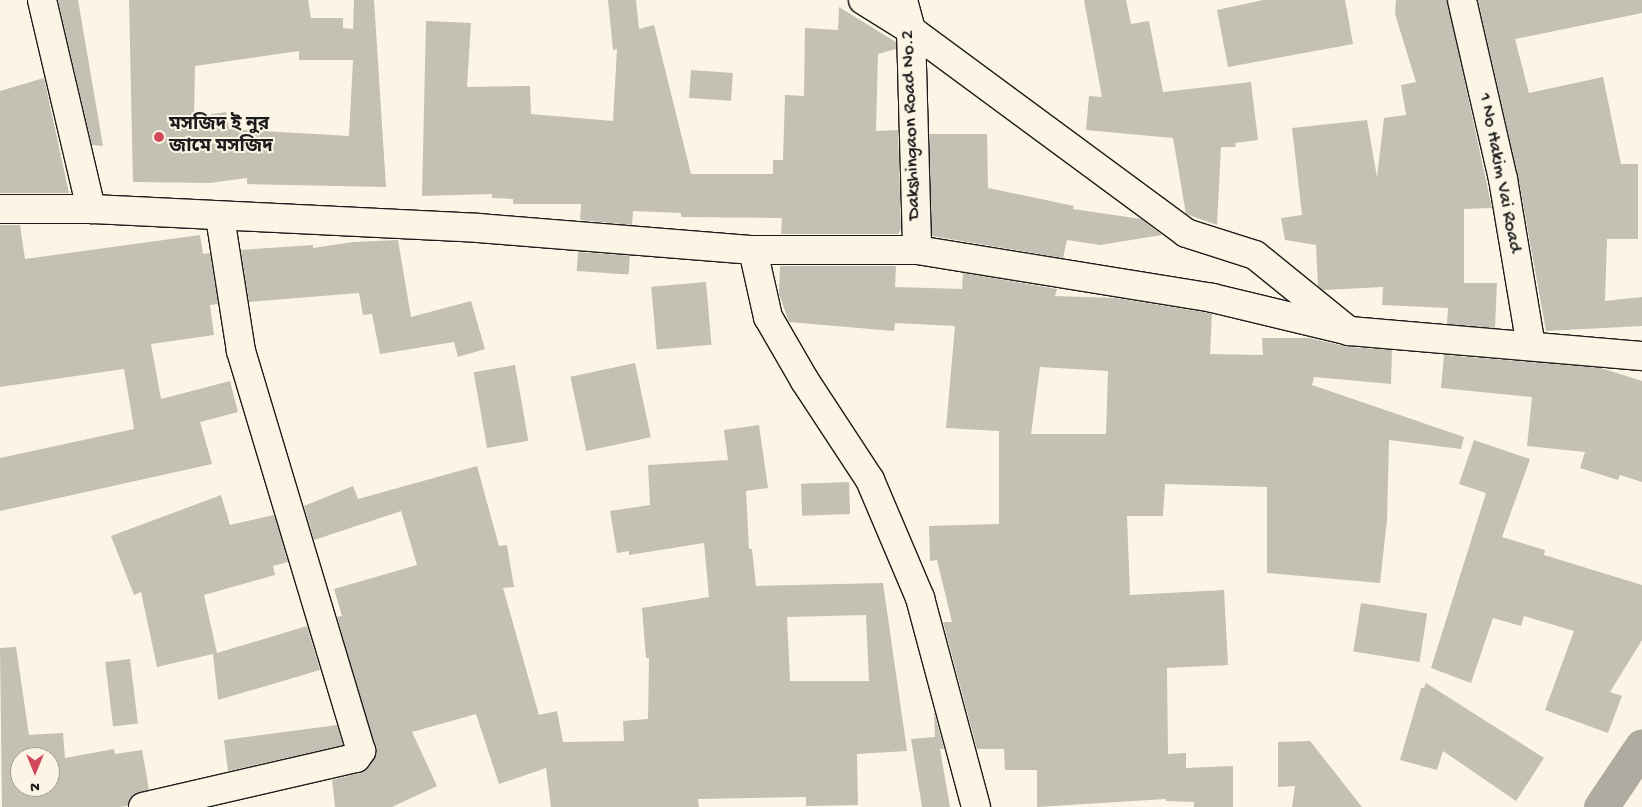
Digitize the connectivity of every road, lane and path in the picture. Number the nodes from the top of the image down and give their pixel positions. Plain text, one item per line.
1 (42, 0) edge
2 (864, 0) edge
3 (903, 0) edge
4 (1462, 0) edge
5 (911, 30) junction
6 (0, 209) edge
7 (91, 209) junction
8 (220, 217) junction
9 (753, 250) junction
10 (916, 250) junction
11 (1349, 331) junction
12 (1531, 346) junction
13 (1642, 356) edge
14 (143, 807) edge
15 (976, 807) edge

1 - 7 street
2 - 5 street
3 - 5 street, Dakshingaon Road No.2
4 - 12 street, 1 No Hakim Vai Road
5 - 10 street, Dakshingaon Road No.2
5 - 11 street
6 - 7 street
7 - 8 street
8 - 9 street
8 - 14 street
9 - 10 street
9 - 15 street
10 - 11 street
11 - 12 street
12 - 13 street

